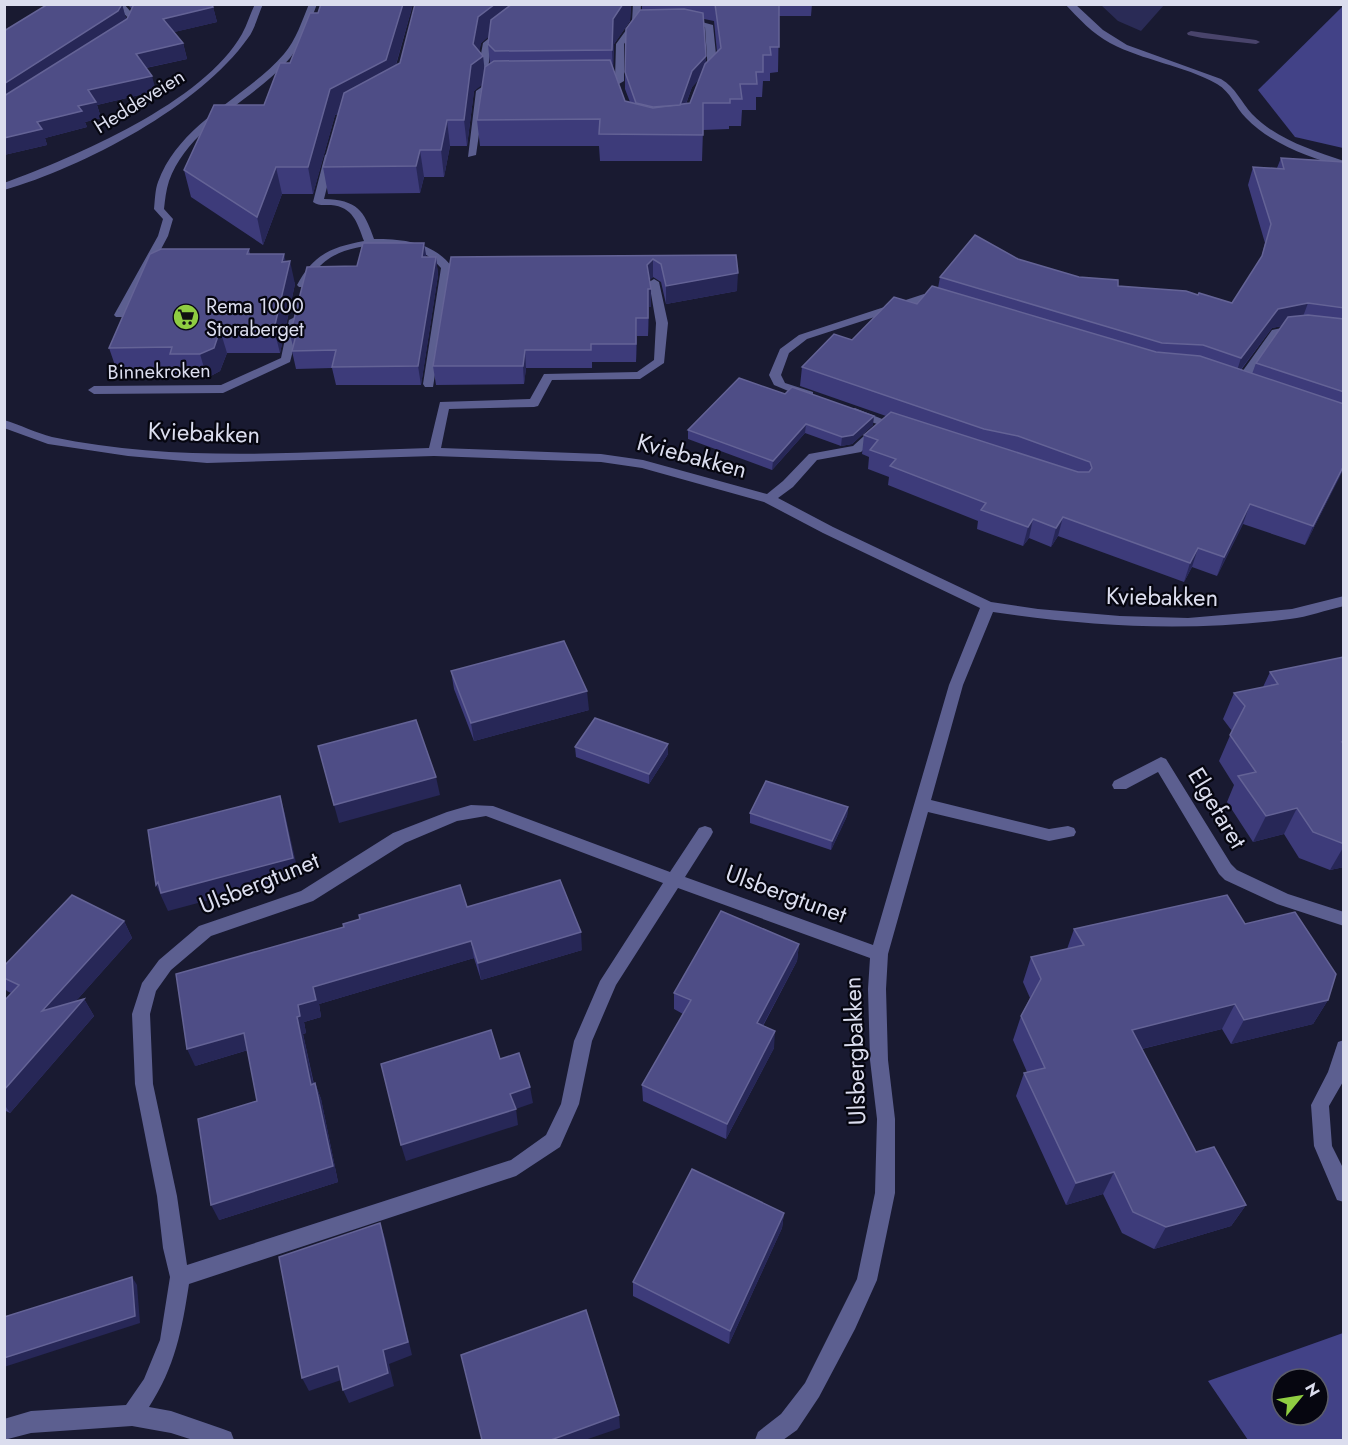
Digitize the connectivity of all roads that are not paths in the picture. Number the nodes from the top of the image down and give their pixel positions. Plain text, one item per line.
1 (119, 4) edge
2 (259, 4) edge
3 (313, 4) edge
4 (526, 4) edge
5 (637, 4) edge
6 (1070, 4) edge
7 (674, 20) edge
8 (117, 36) edge
9 (585, 81) edge
10 (706, 81) edge
11 (494, 82) junction
12 (505, 82) edge
13 (332, 148) edge
14 (471, 155) dead end
15 (1344, 164) edge
16 (4, 187) edge
17 (369, 241) junction
18 (654, 282) edge
19 (957, 307) edge
20 (120, 315) dead end
21 (1303, 329) edge
22 (429, 384) dead end
23 (1238, 386) edge
24 (94, 390) dead end
25 (822, 400) edge
26 (844, 408) edge
27 (4, 424) edge
28 (434, 452) junction
29 (769, 499) junction
30 (1344, 601) edge
31 (988, 606) junction
32 (1120, 785) dead end
33 (921, 804) junction
34 (705, 832) dead end
35 (1068, 832) dead end
36 (675, 881) junction
37 (1344, 919) edge
38 (879, 954) junction
39 (1344, 1048) edge
40 (1344, 1193) edge
41 (180, 1277) junction
42 (132, 1415) junction
43 (4, 1430) edge
44 (223, 1440) edge
45 (766, 1440) edge

1 - 8 street
2 - 16 street, Heddeveien
3 - 20 street
4 - 11 street
5 - 9 street
6 - 15 street
7 - 10 street
11 - 12 street
11 - 14 street
13 - 17 street
17 - 22 street, Binnekroken
17 - 24 street, Binnekroken
18 - 28 street
19 - 25 street
21 - 23 street
26 - 29 street
27 - 28 street, Kviebakken
28 - 29 street, Kviebakken
29 - 31 street, Kviebakken
30 - 31 street, Kviebakken
31 - 33 street, Ulsbergbakken
32 - 37 street, Elgefaret
33 - 35 street
33 - 38 street, Ulsbergbakken
34 - 36 street
36 - 38 street, Ulsbergtunet
36 - 41 street
36 - 41 street, Ulsbergtunet
38 - 45 street, Ulsbergbakken
39 - 40 street
41 - 42 street, Ulsbergtunet
42 - 43 street
42 - 44 street

